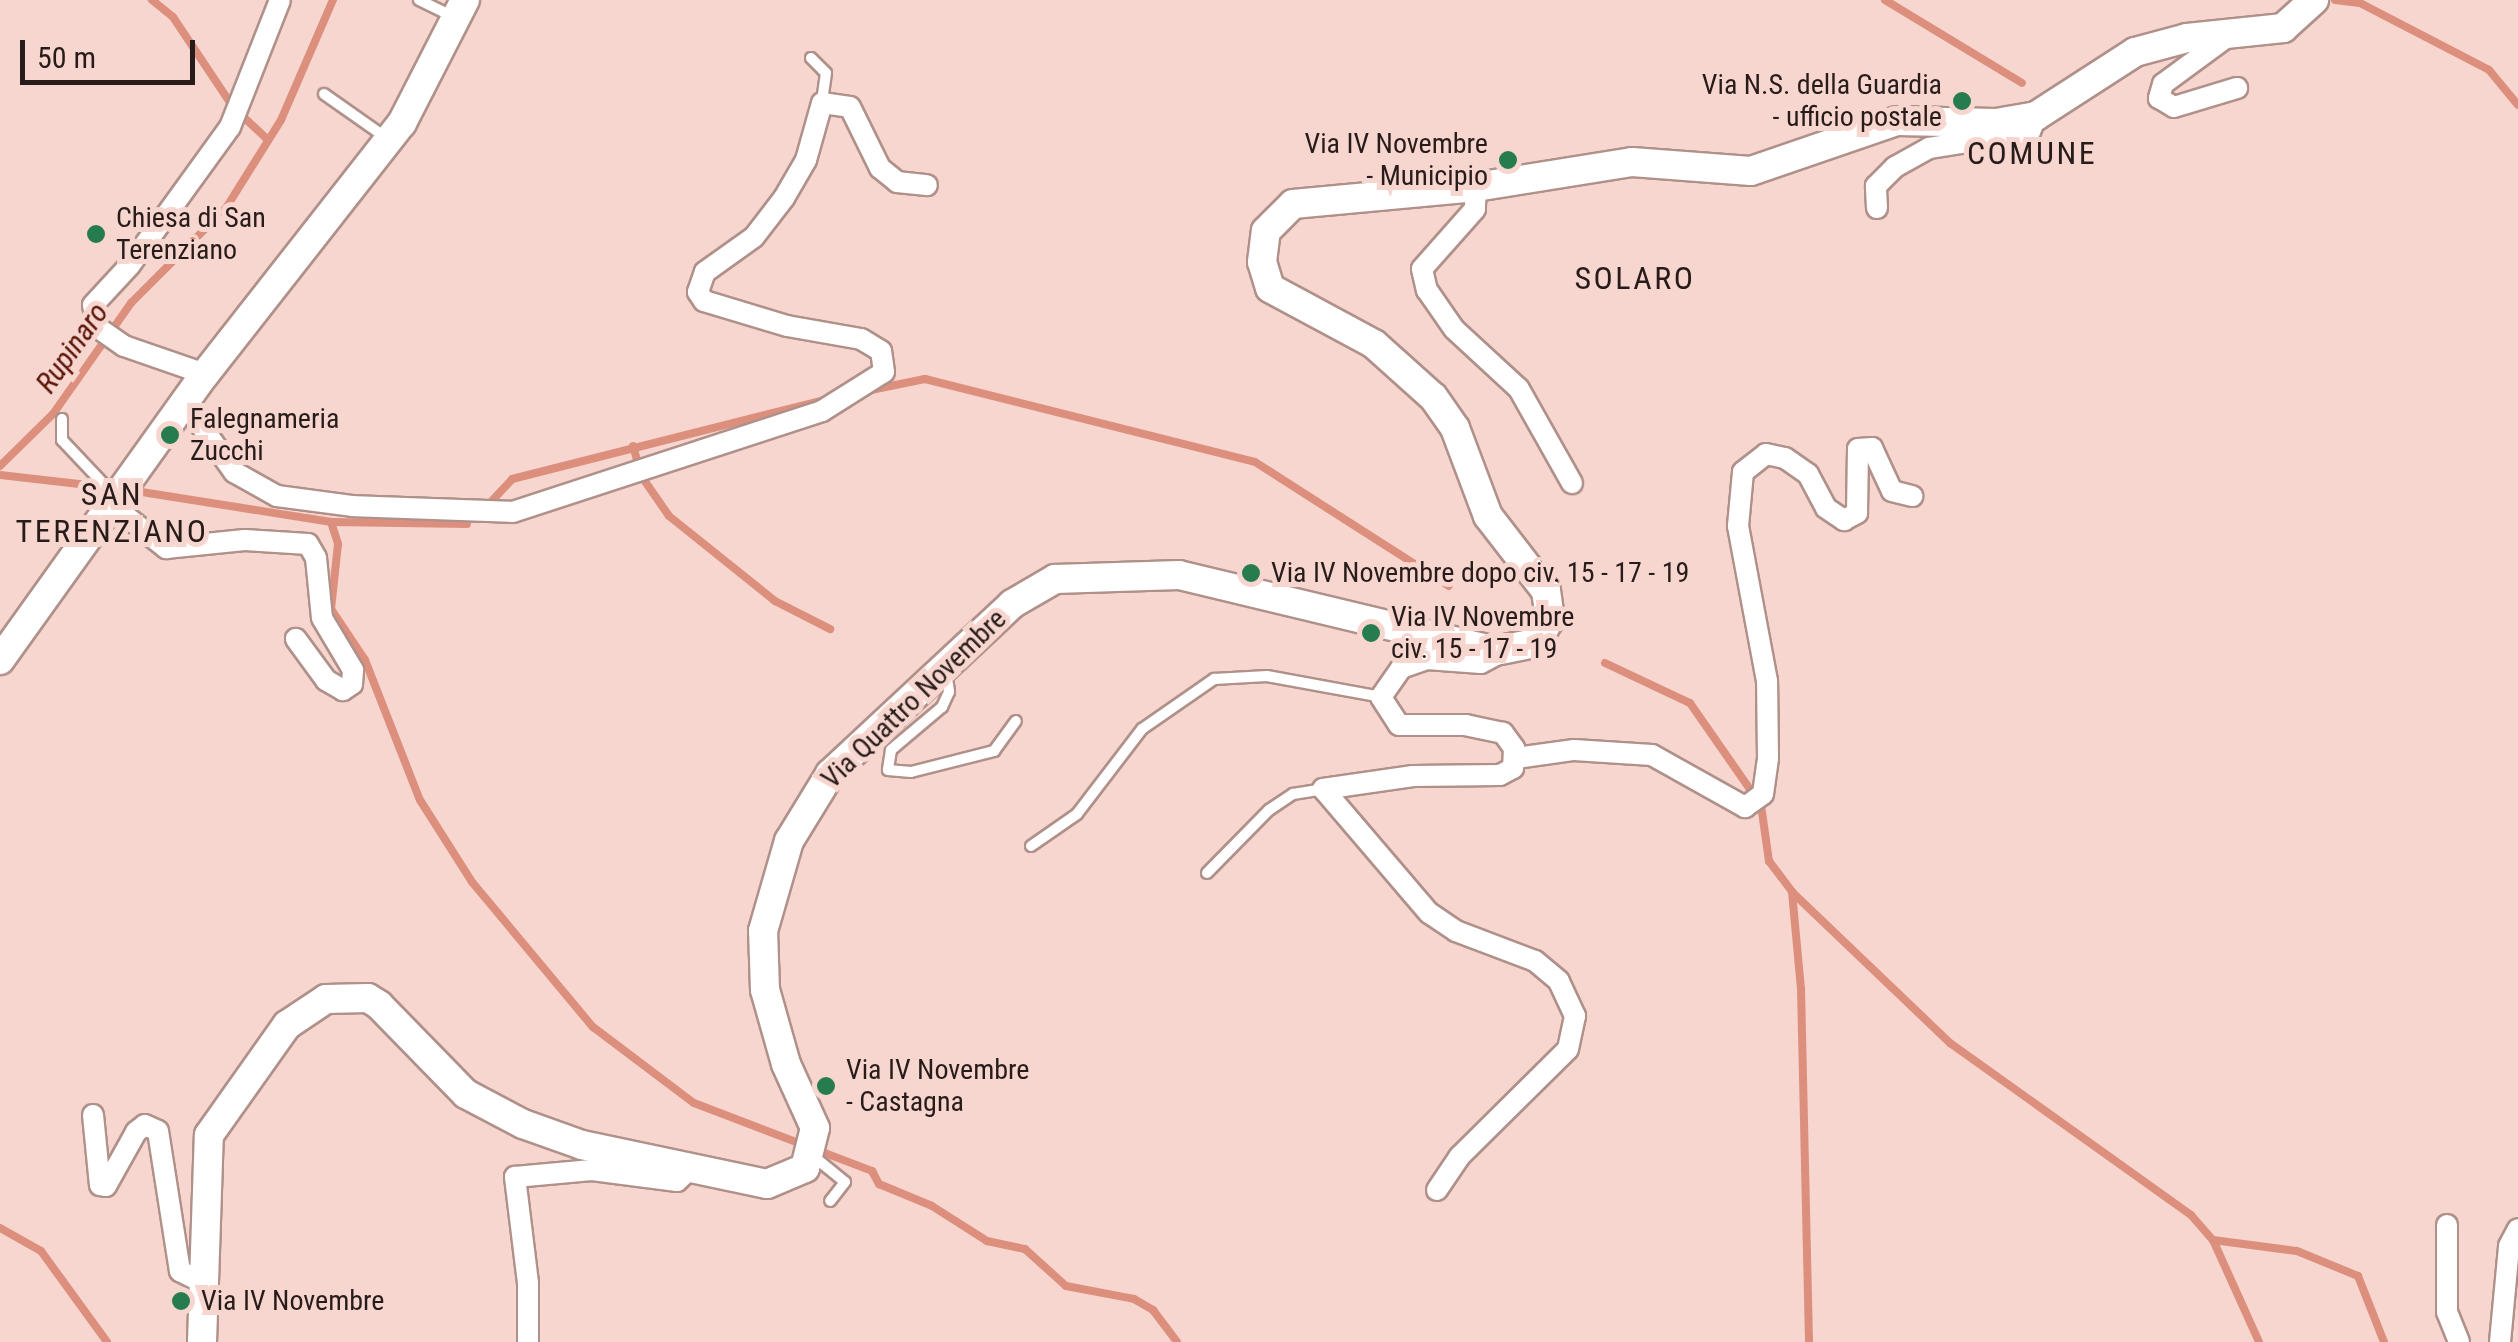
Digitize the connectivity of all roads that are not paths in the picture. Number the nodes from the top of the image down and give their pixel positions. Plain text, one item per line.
1 (280, 0) edge
2 (420, 0) edge
3 (2314, 0) edge
4 (452, 7) edge
5 (2232, 34) junction
6 (811, 58) dead end
7 (2236, 88) dead end
8 (324, 94) dead end
9 (822, 103) junction
10 (2036, 116) junction
11 (389, 140) junction
12 (927, 185) dead end
13 (1476, 188) junction
14 (1878, 208) dead end
15 (205, 374) junction
16 (185, 403) junction
17 (62, 418) dead end
18 (1572, 484) dead end
19 (1912, 496) dead end
20 (115, 502) junction
21 (296, 640) dead end
22 (1502, 652) junction
23 (0, 660) edge
24 (944, 667) junction
25 (1381, 697) junction
26 (1016, 721) dead end
27 (1516, 758) junction
28 (1323, 789) junction
29 (1030, 846) dead end
30 (1207, 873) dead end
31 (94, 1115) dead end
32 (814, 1145) junction
33 (688, 1170) junction
34 (1437, 1190) dead end
35 (830, 1200) dead end
36 (2447, 1225) dead end
37 (2518, 1229) edge
38 (202, 1282) junction
39 (202, 1342) edge
40 (528, 1342) edge
41 (2459, 1342) edge
42 (2500, 1342) edge

1 - 15 street
2 - 4 lane
3 - 5 main road
4 - 11 main road
5 - 7 street
5 - 10 main road
6 - 9 lane
8 - 11 lane
9 - 12 street
9 - 16 street
10 - 13 main road
10 - 14 street
11 - 15 main road
13 - 18 street
13 - 22 main road
15 - 16 main road
16 - 20 main road
17 - 20 lane
19 - 27 street
20 - 21 street
20 - 23 main road
22 - 24 main road, Via Quattro Novembre
22 - 25 street
24 - 26 lane
24 - 32 main road, Via Quattro Novembre
25 - 27 street
25 - 29 lane
27 - 28 street
28 - 30 lane
28 - 34 street
31 - 38 street
32 - 33 main road
32 - 35 lane
33 - 38 main road
33 - 40 street
36 - 41 street
37 - 42 street
38 - 39 main road

